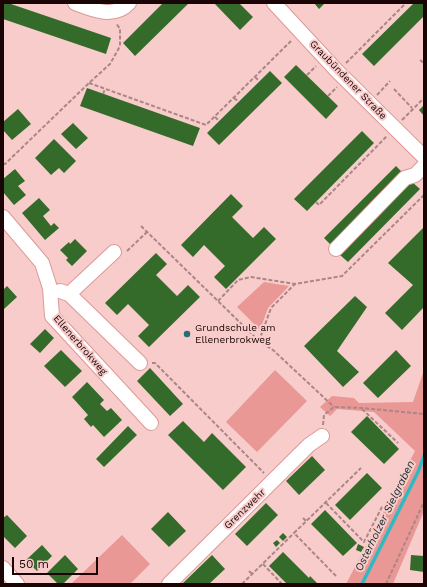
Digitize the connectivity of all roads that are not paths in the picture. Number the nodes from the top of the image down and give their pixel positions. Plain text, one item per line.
1 (75, 3) edge
2 (129, 3) edge
3 (274, 3) edge
4 (424, 157) edge
5 (424, 166) edge
6 (3, 217) edge
7 (336, 249) dead end
8 (114, 252) dead end
9 (50, 288) junction
10 (69, 294) junction
11 (140, 363) road end
12 (151, 422) dead end
13 (322, 436) road end
14 (3, 568) edge
15 (14, 583) edge
16 (169, 584) edge

1 - 2 street
3 - 4 street, Graubündener Straße
5 - 7 street
6 - 9 street, Ellenerbrokweg
8 - 10 street
9 - 10 street
9 - 12 street, Ellenerbrokweg
10 - 11 street
13 - 16 street, Grenzwehr
14 - 15 street

